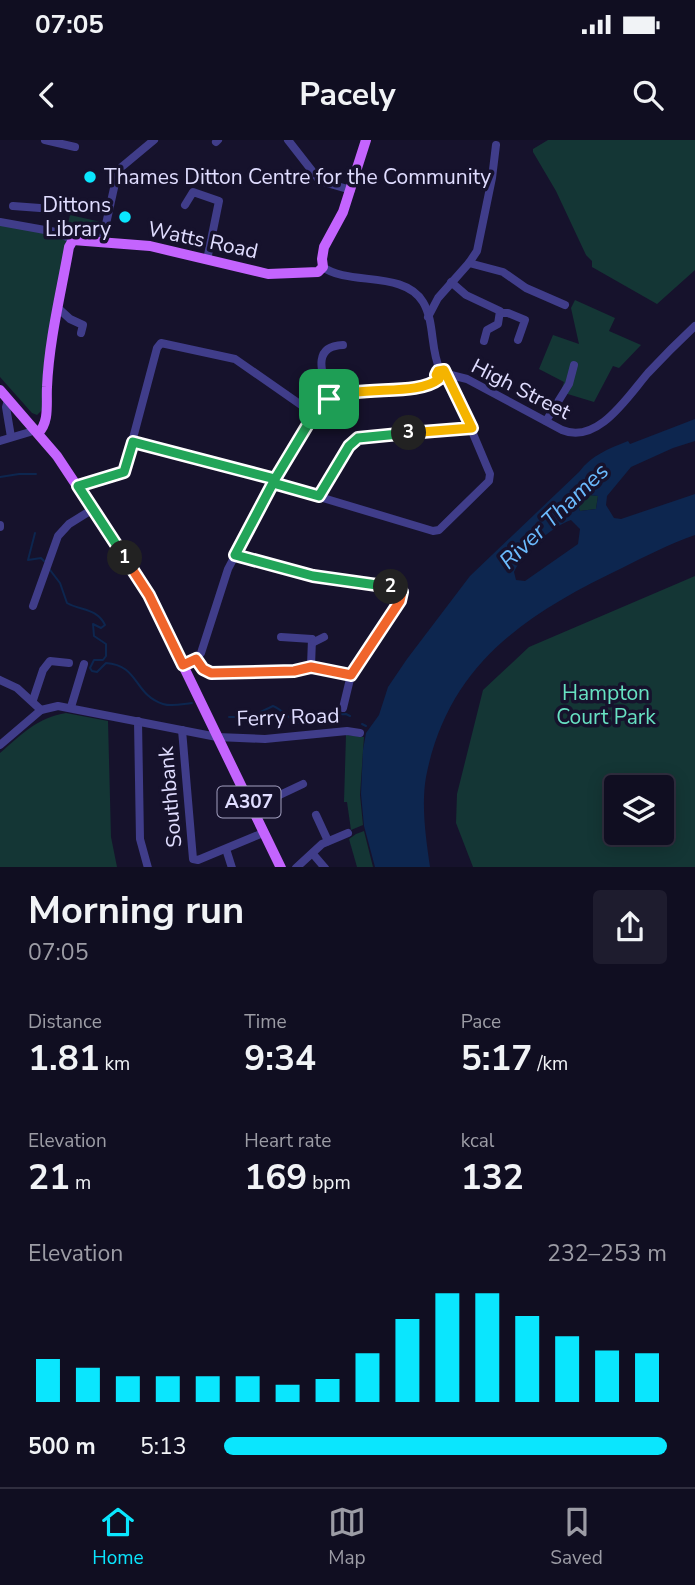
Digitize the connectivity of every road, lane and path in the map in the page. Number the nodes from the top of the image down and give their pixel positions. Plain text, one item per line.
1 (45, 140) edge
2 (154, 140) edge
3 (288, 140) edge
4 (366, 140) edge
5 (496, 145) dead end
6 (75, 147) dead end
7 (351, 190) junction
8 (185, 205) dead end
9 (13, 206) dead end
10 (0, 222) edge
11 (28, 227) junction
12 (73, 240) junction
13 (102, 242) junction
14 (207, 260) junction
15 (469, 263) junction
16 (323, 267) junction
17 (451, 282) junction
18 (438, 298) junction
19 (422, 299) junction
20 (565, 305) dead end
21 (58, 308) junction
22 (500, 313) junction
23 (428, 317) junction
24 (694, 329) edge
25 (82, 333) dead end
26 (518, 340) dead end
27 (484, 341) dead end
28 (339, 347) dead end
29 (574, 365) dead end
30 (443, 375) junction
31 (0, 390) edge
32 (329, 399) junction
33 (8, 400) junction
34 (314, 414) junction
35 (545, 421) junction
36 (472, 428) junction
37 (36, 431) junction
38 (11, 437) junction
39 (0, 441) edge
40 (133, 442) junction
41 (274, 481) junction
42 (78, 486) junction
43 (319, 496) junction
44 (93, 509) junction
45 (235, 555) junction
46 (33, 606) dead end
47 (281, 637) dead end
48 (324, 637) dead end
49 (314, 642) junction
50 (196, 659) junction
51 (69, 663) dead end
52 (84, 664) dead end
53 (183, 665) junction
54 (311, 667) junction
55 (351, 675) junction
56 (0, 680) edge
57 (33, 700) junction
58 (71, 707) junction
59 (343, 708) dead end
60 (41, 710) junction
61 (138, 722) junction
62 (182, 730) junction
63 (360, 733) dead end
64 (217, 737) junction
65 (0, 745) edge
66 (303, 784) dead end
67 (252, 808) junction
68 (316, 815) dead end
69 (263, 833) junction
70 (348, 833) dead end
71 (328, 841) junction
72 (226, 849) junction
73 (313, 854) junction
74 (148, 867) edge
75 (232, 867) edge
76 (281, 867) edge
77 (296, 867) edge
78 (326, 867) edge

1 - 6 street
2 - 13 street
3 - 7 street
4 - 7 main road
5 - 15 street
7 - 16 main road
8 - 14 street
9 - 11 street
10 - 11 street
11 - 12 street
12 - 13 main road, Watts Road
12 - 21 main road
13 - 14 main road, Watts Road
14 - 16 main road, Watts Road
15 - 17 street
15 - 20 street
16 - 19 street
17 - 18 street
17 - 22 street
18 - 19 street
18 - 23 street
19 - 23 street, High Street
21 - 25 street
21 - 37 main road
22 - 26 street
22 - 27 street
23 - 30 street, High Street
24 - 35 street, High Street
28 - 32 street
29 - 35 street
30 - 32 street
30 - 35 street, High Street
30 - 36 street
31 - 33 main road, A307
32 - 34 street
33 - 37 main road, A307
33 - 38 street
34 - 40 street
34 - 41 street
36 - 43 street
36 - 43 street
37 - 38 street
37 - 42 main road, A307
38 - 39 street
40 - 41 street
40 - 42 street
41 - 43 street
41 - 45 street
42 - 44 main road, A307
44 - 46 street
44 - 53 main road, A307
45 - 50 street
45 - 55 street
47 - 49 street
48 - 49 street
49 - 54 street
50 - 53 street
50 - 54 street
51 - 57 street
52 - 58 street
53 - 64 main road, A307
54 - 55 street
55 - 59 street
56 - 57 street
57 - 60 street
58 - 60 street, Ferry Road
58 - 61 street, Ferry Road
60 - 65 street
61 - 62 street, Ferry Road
61 - 74 street
62 - 64 street, Ferry Road
62 - 72 street, Southbank
63 - 64 street, Ferry Road
64 - 67 main road, A307
66 - 67 street
67 - 69 main road, A307
68 - 71 street
69 - 72 street
69 - 76 main road, A307
70 - 71 street
71 - 73 street
72 - 75 street
73 - 77 street
73 - 78 street

